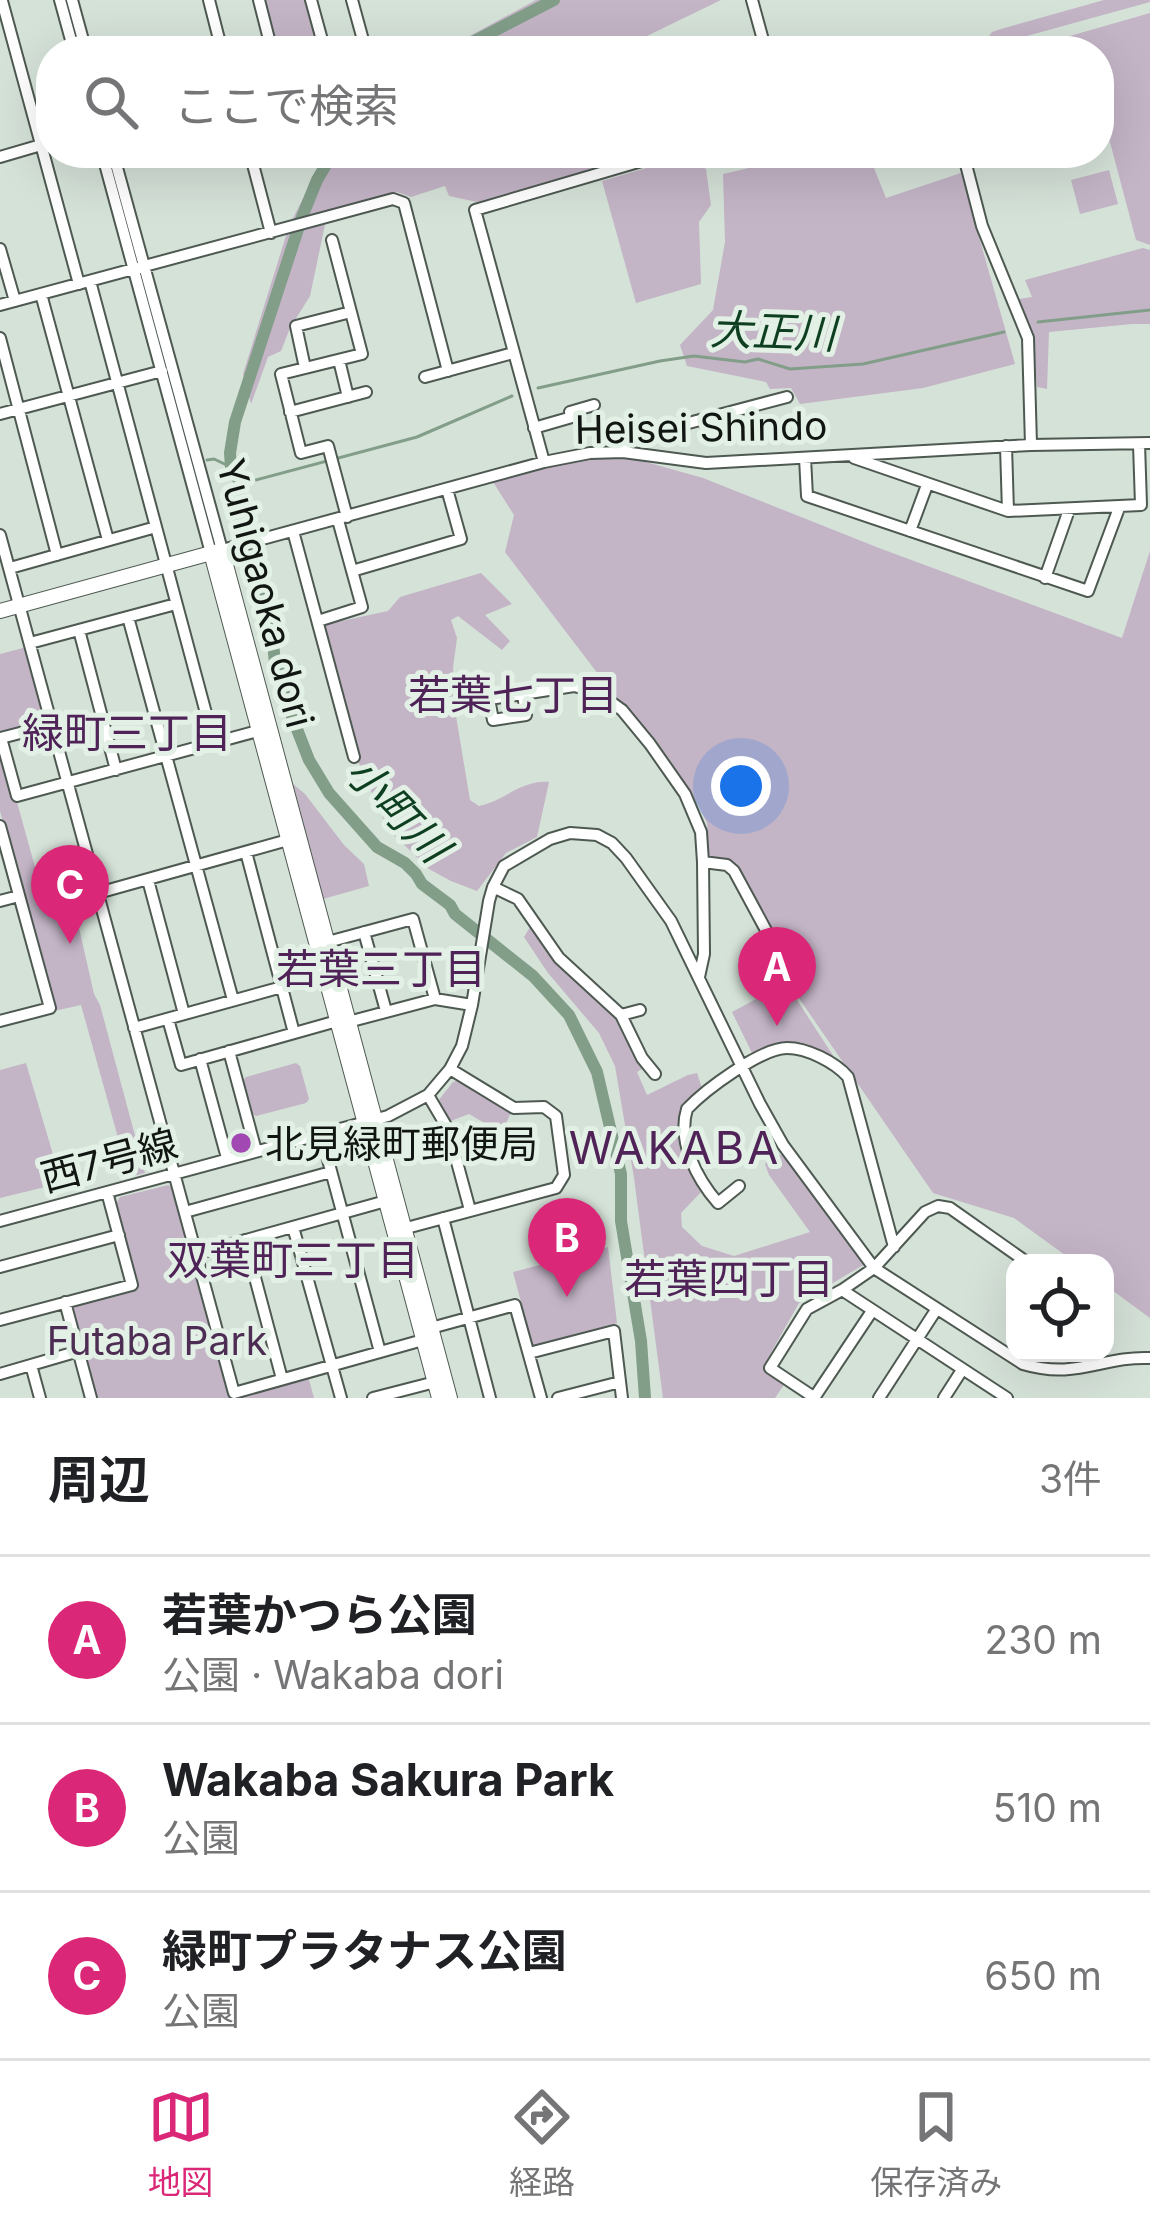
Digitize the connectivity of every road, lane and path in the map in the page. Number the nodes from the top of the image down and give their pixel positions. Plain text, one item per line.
1 (60, 0) edge
2 (72, 0) edge
3 (209, 0) edge
4 (259, 0) edge
5 (311, 0) edge
6 (352, 0) edge
7 (752, 0) edge
8 (3, 1) edge
9 (70, 36) edge
10 (82, 36) edge
11 (218, 36) edge
12 (268, 36) edge
13 (321, 36) edge
14 (361, 36) edge
15 (762, 36) edge
16 (36, 126) edge
17 (36, 146) edge
18 (0, 157) edge
19 (48, 168) edge
20 (107, 168) edge
21 (116, 168) edge
22 (254, 168) edge
23 (619, 168) edge
24 (967, 168) edge
25 (271, 233) junction
26 (332, 240) dead end
27 (0, 249) edge
28 (139, 269) junction
29 (84, 282) junction
30 (41, 294) junction
31 (15, 301) junction
32 (0, 305) edge
33 (351, 312) junction
34 (0, 338) edge
35 (514, 353) junction
36 (3, 359) edge
37 (338, 360) junction
38 (305, 368) junction
39 (165, 370) junction
40 (448, 371) junction
41 (425, 377) dead end
42 (116, 383) junction
43 (366, 392) dead end
44 (67, 396) junction
45 (348, 397) junction
46 (787, 397) dead end
47 (594, 405) dead end
48 (18, 409) junction
49 (290, 412) junction
50 (0, 414) edge
51 (534, 428) junction
52 (1144, 444) edge
53 (1006, 446) junction
54 (1031, 446) junction
55 (623, 452) junction
56 (847, 456) junction
57 (805, 458) junction
58 (544, 462) junction
59 (927, 484) junction
60 (447, 489) junction
61 (1118, 508) junction
62 (1069, 509) junction
63 (1008, 511) junction
64 (343, 518) junction
65 (156, 527) junction
66 (293, 531) junction
67 (910, 531) junction
68 (0, 535) edge
69 (108, 540) junction
70 (222, 550) junction
71 (57, 555) junction
72 (166, 565) junction
73 (10, 568) junction
74 (352, 571) junction
75 (1045, 578) junction
76 (176, 604) junction
77 (20, 606) junction
78 (0, 611) edge
79 (128, 617) junction
80 (318, 621) junction
81 (79, 630) junction
82 (30, 643) junction
83 (523, 694) dead end
84 (52, 725) junction
85 (263, 730) junction
86 (214, 743) junction
87 (166, 756) junction
88 (354, 758) dead end
89 (116, 770) junction
90 (67, 783) junction
91 (0, 826) edge
92 (292, 839) junction
93 (246, 852) junction
94 (4, 855) edge
95 (704, 862) junction
96 (197, 866) junction
97 (148, 880) junction
98 (493, 886) junction
99 (98, 893) junction
100 (20, 896) junction
101 (0, 902) edge
102 (364, 932) junction
103 (768, 934) dead end
104 (321, 944) junction
105 (699, 979) junction
106 (282, 987) junction
107 (435, 999) junction
108 (232, 1000) junction
109 (472, 1005) junction
110 (640, 1010) dead end
111 (386, 1011) junction
112 (184, 1014) junction
113 (621, 1015) junction
114 (168, 1018) junction
115 (0, 1021) edge
116 (342, 1022) junction
117 (134, 1028) junction
118 (294, 1033) junction
119 (229, 1051) junction
120 (200, 1059) junction
121 (742, 1068) junction
122 (450, 1069) junction
123 (655, 1074) dead end
124 (428, 1095) junction
125 (370, 1121) junction
126 (321, 1134) junction
127 (256, 1151) junction
128 (227, 1158) junction
129 (331, 1172) junction
130 (174, 1173) junction
131 (739, 1186) dead end
132 (107, 1192) junction
133 (391, 1199) junction
134 (470, 1210) junction
135 (184, 1211) junction
136 (342, 1212) junction
137 (443, 1218) junction
138 (0, 1221) edge
139 (293, 1227) junction
140 (399, 1230) junction
141 (119, 1235) junction
142 (244, 1240) junction
143 (894, 1246) junction
144 (196, 1253) junction
145 (1015, 1254) edge
146 (0, 1267) edge
147 (874, 1268) junction
148 (842, 1290) junction
149 (65, 1302) junction
150 (936, 1310) junction
151 (872, 1311) junction
152 (469, 1318) junction
153 (0, 1320) edge
154 (427, 1334) junction
155 (917, 1341) junction
156 (79, 1351) junction
157 (380, 1352) junction
158 (529, 1353) junction
159 (1006, 1353) edge
160 (1150, 1358) edge
161 (1114, 1359) edge
162 (1020, 1362) edge
163 (1086, 1362) edge
164 (31, 1365) junction
165 (331, 1365) junction
166 (962, 1370) junction
167 (0, 1374) edge
168 (282, 1379) junction
169 (620, 1382) junction
170 (792, 1384) junction
171 (439, 1387) edge
172 (950, 1396) edge
173 (40, 1398) edge
174 (91, 1398) edge
175 (341, 1398) edge
176 (373, 1398) edge
177 (450, 1398) edge
178 (490, 1398) edge
179 (541, 1398) edge
180 (558, 1398) edge
181 (622, 1398) edge
182 (783, 1398) edge
183 (815, 1398) edge
184 (879, 1398) edge
185 (1006, 1398) edge

1 - 9 street
2 - 10 street
3 - 11 street
4 - 12 street
5 - 13 street
6 - 14 street
7 - 15 street
8 - 16 street
17 - 18 street
19 - 29 street
20 - 28 street, Yuhigaoka dori
21 - 28 street, Yuhigaoka dori
22 - 25 street
23 - 35 street
24 - 54 street
25 - 28 street
25 - 40 street
26 - 33 street
27 - 31 street
28 - 29 street
28 - 39 street, Yuhigaoka dori
29 - 30 street
29 - 42 street
30 - 31 street
30 - 44 street
31 - 32 street
33 - 37 street
33 - 38 street
34 - 36 street
35 - 40 street
35 - 51 street
36 - 48 street
37 - 38 street
37 - 45 street
38 - 49 street
39 - 42 street
39 - 70 street, Yuhigaoka dori
40 - 41 street
42 - 44 street
42 - 65 street
43 - 45 street
44 - 48 street
44 - 69 street
45 - 49 street
46 - 55 street
47 - 51 street
48 - 50 street
48 - 71 street
49 - 64 street
51 - 58 street
52 - 54 street, Heisei Shindo
52 - 61 street
53 - 54 street, Heisei Shindo
53 - 56 street, Heisei Shindo
53 - 63 street
55 - 57 street, Heisei Shindo
55 - 58 street, Heisei Shindo
56 - 57 street, Heisei Shindo
56 - 59 street
57 - 67 street
58 - 60 street, Heisei Shindo
59 - 63 street
59 - 67 street
60 - 64 street, Heisei Shindo
60 - 74 street
61 - 62 street
61 - 75 street
62 - 63 street
62 - 75 street
64 - 66 street, Heisei Shindo
64 - 74 street
65 - 69 street
65 - 72 street
66 - 70 street, Heisei Shindo
66 - 80 street
67 - 75 street
68 - 73 street
69 - 71 street
70 - 72 main road
70 - 85 main road, Yuhigaoka dori
71 - 73 street
72 - 76 street
72 - 77 main road
73 - 77 street
74 - 80 street
76 - 79 street
76 - 86 street
77 - 78 main road
77 - 82 street
79 - 81 street
79 - 87 street
80 - 88 street
81 - 82 street
81 - 89 street
82 - 84 street
83 - 95 street
84 - 90 street
84 - 90 street
85 - 86 street
85 - 92 main road, Yuhigaoka dori
86 - 87 street
87 - 89 street
87 - 96 street
89 - 90 street
90 - 99 street
91 - 94 street
92 - 93 street
92 - 104 main road, Yuhigaoka dori
93 - 96 street
93 - 106 street
94 - 100 street
95 - 103 street
95 - 105 street
96 - 97 street
96 - 108 street
97 - 99 street
97 - 112 street
98 - 105 street
98 - 109 street
98 - 113 street
99 - 117 street
100 - 101 street
100 - 115 street
102 - 104 street
102 - 107 street
102 - 111 street
104 - 116 main road, Yuhigaoka dori
105 - 121 street
106 - 108 street
106 - 118 street
107 - 109 street
107 - 111 street
108 - 112 street
109 - 122 street
110 - 113 street
111 - 116 street
112 - 114 street
113 - 123 street
114 - 117 street
114 - 120 street
116 - 118 street
116 - 125 main road, Yuhigaoka dori
117 - 130 street
118 - 119 street
119 - 120 street
119 - 127 street
120 - 128 street
121 - 131 street
121 - 143 street
121 - 147 street
122 - 124 street
122 - 134 street
124 - 125 street, 西7号線
124 - 134 street
125 - 126 street, 西7号線
125 - 133 main road, Yuhigaoka dori
126 - 127 street, 西7号線
126 - 129 street
127 - 128 street, 西7号線
128 - 130 street, 西7号線
129 - 135 street
129 - 136 street
130 - 132 street, 西7号線
130 - 135 street
132 - 138 street, 西7号線
132 - 141 street
133 - 136 street
133 - 140 main road, Yuhigaoka dori
134 - 137 street
135 - 144 street
136 - 139 street
136 - 157 street
137 - 140 street
137 - 152 street
139 - 142 street
139 - 165 street
140 - 154 main road, Yuhigaoka dori
141 - 146 street
141 - 149 street
142 - 144 street
142 - 168 street
143 - 145 street
143 - 147 street
144 - 168 street
147 - 148 street
147 - 150 street
148 - 151 street
148 - 170 street
149 - 153 street
149 - 156 street
150 - 155 street
150 - 159 street
151 - 155 street
151 - 183 street
152 - 154 street
152 - 158 street
152 - 178 street
154 - 157 street
154 - 171 main road, Yuhigaoka dori
155 - 166 street
155 - 184 street
156 - 164 street
156 - 174 street
157 - 165 street
158 - 169 street
158 - 179 street
160 - 161 street
162 - 163 street
164 - 167 street
164 - 173 street
165 - 168 street
165 - 175 street
166 - 172 street
166 - 185 street
169 - 180 street
169 - 181 street
170 - 182 street
170 - 183 street
171 - 176 street
171 - 177 main road, Yuhigaoka dori

